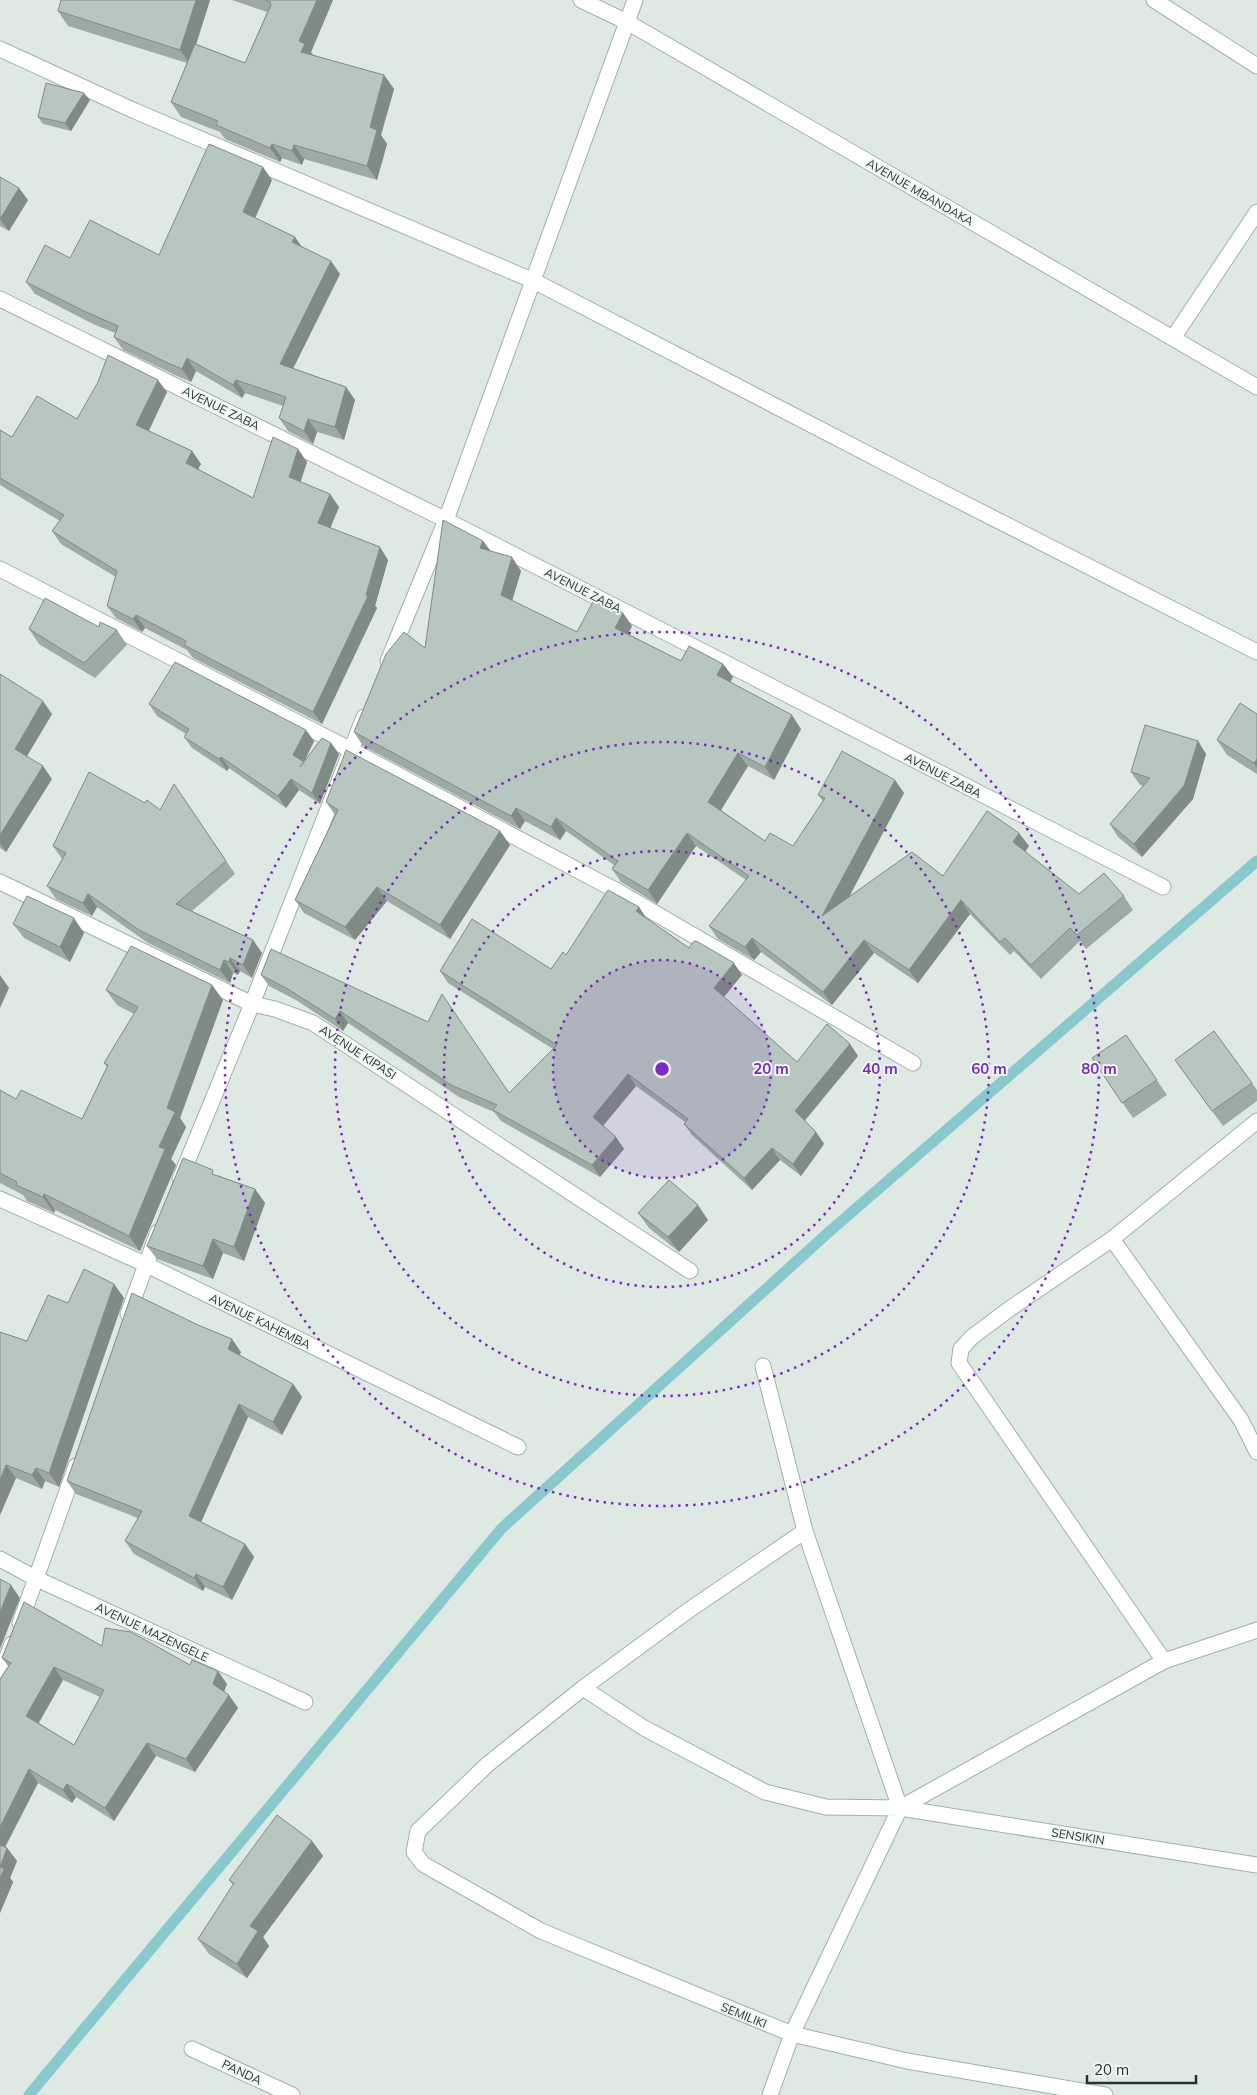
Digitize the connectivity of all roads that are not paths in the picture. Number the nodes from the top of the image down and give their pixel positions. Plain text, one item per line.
1 (581, 0) edge
2 (635, 0) edge
3 (1154, 0) edge
4 (627, 22) junction
5 (0, 49) edge
6 (1257, 66) edge
7 (1257, 212) edge
8 (534, 281) junction
9 (0, 299) edge
10 (1173, 338) junction
11 (1257, 387) edge
12 (446, 520) junction
13 (0, 569) edge
14 (1257, 652) edge
15 (381, 676) edge
16 (370, 704) edge
17 (351, 750) junction
18 (0, 882) edge
19 (1163, 887) dead end
20 (252, 1004) junction
21 (913, 1063) dead end
22 (1257, 1121) edge
23 (175, 1192) edge
24 (0, 1199) edge
25 (164, 1219) edge
26 (1112, 1239) junction
27 (145, 1264) junction
28 (690, 1271) dead end
29 (123, 1329) edge
30 (764, 1366) dead end
31 (518, 1448) dead end
32 (81, 1450) edge
33 (1257, 1452) edge
34 (805, 1532) junction
35 (0, 1559) edge
36 (37, 1579) junction
37 (1257, 1630) edge
38 (1164, 1661) junction
39 (0, 1674) edge
40 (583, 1688) junction
41 (305, 1702) dead end
42 (900, 1808) junction
43 (1257, 1865) edge
44 (792, 2034) junction
45 (192, 2049) dead end
46 (292, 2095) edge
47 (770, 2095) edge
48 (1105, 2095) edge

1 - 4 street, AVENUE MBANDAKA
2 - 4 street
3 - 6 street
4 - 8 street
4 - 10 street, AVENUE MBANDAKA
5 - 8 street
7 - 10 street
8 - 12 street
8 - 14 street
9 - 12 street, AVENUE ZABA
10 - 11 street, AVENUE MBANDAKA
12 - 15 street
12 - 19 street, AVENUE ZABA
13 - 17 street
16 - 17 street
17 - 20 street
17 - 21 street
18 - 20 street, AVENUE KIPASI
20 - 23 street
20 - 28 street, AVENUE KIPASI
22 - 26 street
24 - 27 street, AVENUE KAHEMBA
25 - 27 street
26 - 33 street
26 - 38 street
27 - 29 street
27 - 31 street, AVENUE KAHEMBA
30 - 34 street
32 - 36 street
34 - 40 street
34 - 42 street
35 - 36 street, AVENUE MAZENGELE
36 - 39 street
36 - 41 street, AVENUE MAZENGELE
37 - 38 street
38 - 42 street
40 - 42 street, SENSIKIN
40 - 44 street, SEMILIKI
42 - 43 street, SENSIKIN
42 - 44 street
44 - 47 street
44 - 48 street, SEMILIKI
45 - 46 street, PANDA

